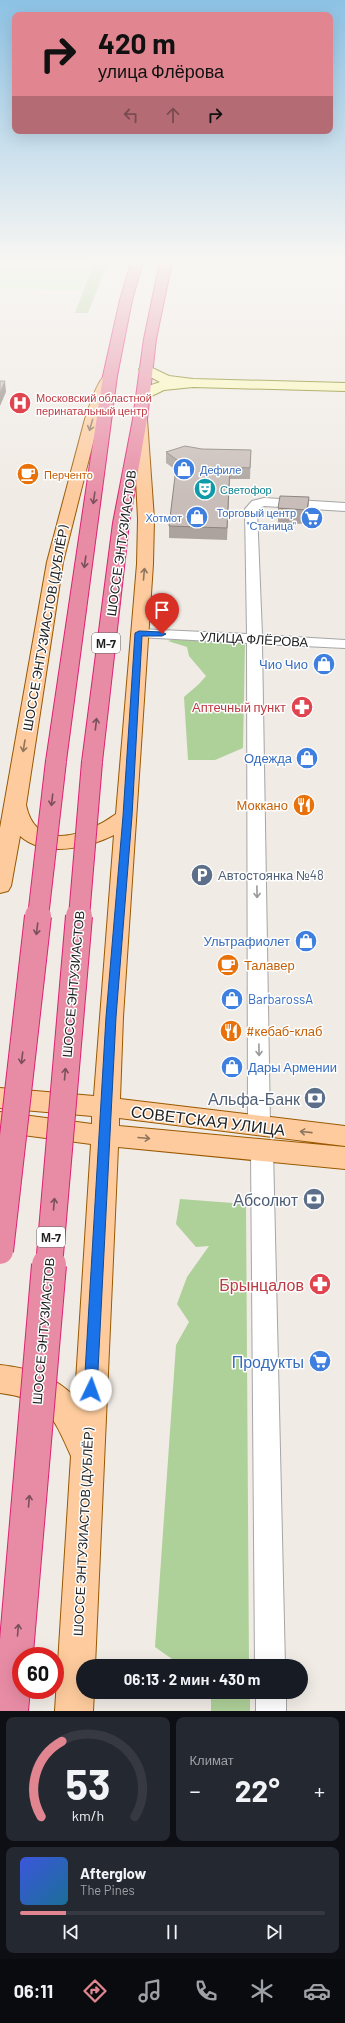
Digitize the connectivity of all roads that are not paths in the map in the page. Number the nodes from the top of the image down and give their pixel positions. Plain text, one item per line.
1 (117, 342) edge
2 (150, 342) edge
3 (146, 369) junction
4 (110, 376) junction
5 (193, 383) junction
6 (345, 387) edge
7 (143, 396) junction
8 (140, 419) junction
9 (345, 507) edge
10 (139, 633) junction
11 (254, 638) junction
12 (345, 644) edge
13 (15, 805) junction
14 (127, 816) junction
15 (0, 886) edge
16 (0, 1098) edge
17 (106, 1120) junction
18 (0, 1122) edge
19 (345, 1136) edge
20 (260, 1138) junction
21 (345, 1158) edge
22 (0, 1251) edge
23 (0, 1379) edge
24 (86, 1467) junction
25 (270, 1659) edge
26 (271, 1699) edge
27 (11, 1711) edge
28 (74, 1711) edge
29 (271, 1711) edge

1 - 4 highway, М-7
2 - 3 highway, ШОССЕ ЭНТУЗИАСТОВ / М-7
3 - 5 street
3 - 7 highway, ШОССЕ ЭНТУЗИАСТОВ / М-7
4 -> 13 main road, ШОССЕ ЭНТУЗИАСТОВ (ДУБЛЁР)
4 -> 22 highway, М-7, bridge
5 - 6 street
5 - 7 street
7 - 8 highway, ШОССЕ ЭНТУЗИАСТОВ / М-7
10 -> 8 main road, ШОССЕ ЭНТУЗИАСТОВ (ДУБЛЁР)
27 -> 8 highway, ШОССЕ ЭНТУЗИАСТОВ / М-7, bridge
9 - 11 street
10 - 11 street, УЛИЦА ФЛЁРОВА
10 - 14 main road, ШОССЕ ЭНТУЗИАСТОВ (ДУБЛЁР)
11 - 12 street, УЛИЦА ФЛЁРОВА
11 -> 20 street
13 - 14 main road
13 - 15 main road, ШОССЕ ЭНТУЗИАСТОВ (ДУБЛЁР)
14 - 17 main road, ШОССЕ ЭНТУЗИАСТОВ (ДУБЛЁР)
16 - 17 main road, СОВЕТСКАЯ УЛИЦА
17 - 18 main road, СОВЕТСКАЯ УЛИЦА
17 - 20 main road, СОВЕТСКАЯ УЛИЦА
17 - 24 main road, ШОССЕ ЭНТУЗИАСТОВ (ДУБЛЁР)
19 -> 20 main road, СОВЕТСКАЯ УЛИЦА
20 - 21 main road, СОВЕТСКАЯ УЛИЦА
20 - 25 street
23 - 24 main road
24 - 28 main road, ШОССЕ ЭНТУЗИАСТОВ (ДУБЛЁР)
26 - 29 street

